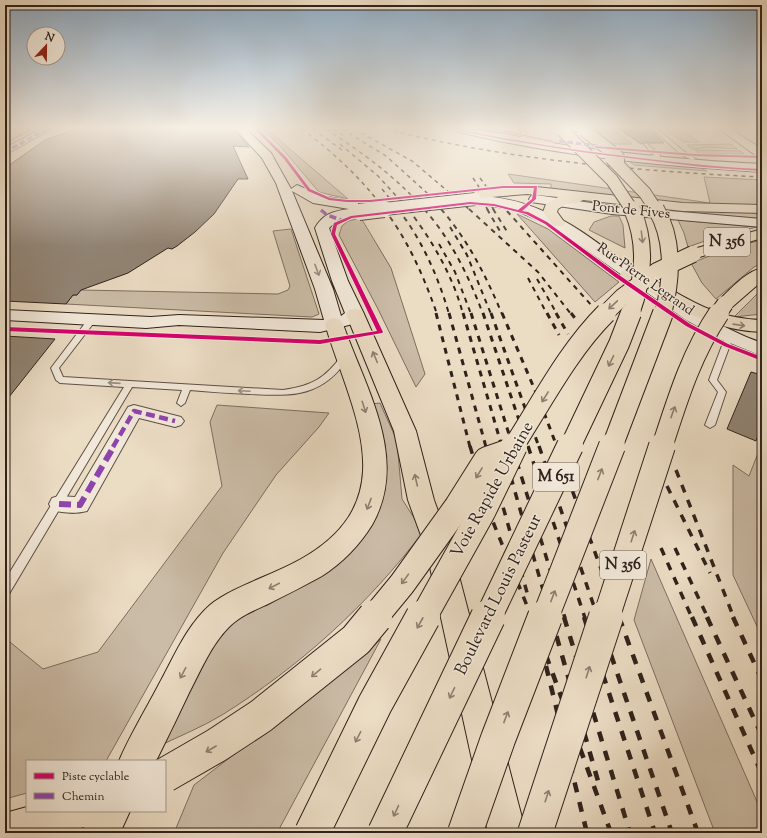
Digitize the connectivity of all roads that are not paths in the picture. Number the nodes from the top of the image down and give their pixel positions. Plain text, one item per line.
1 (274, 168) edge
2 (282, 168) edge
3 (603, 168) edge
4 (622, 168) edge
5 (297, 189) junction
6 (471, 197) junction
7 (556, 203) junction
8 (646, 208) junction
9 (359, 209) junction
10 (762, 209) edge
11 (300, 216) junction
12 (332, 217) junction
13 (558, 223) junction
14 (762, 223) edge
15 (762, 233) edge
16 (582, 239) junction
17 (762, 273) edge
18 (628, 274) junction
19 (340, 281) junction
20 (5, 315) edge
21 (92, 320) junction
22 (762, 326) edge
23 (343, 334) junction
24 (729, 337) junction
25 (762, 350) edge
26 (130, 384) junction
27 (187, 387) junction
28 (181, 403) dead end
29 (175, 421) dead end
30 (710, 425) dead end
31 (510, 452) junction
32 (59, 504) junction
33 (5, 590) edge
34 (138, 760) edge
35 (166, 773) edge
36 (75, 812) edge
37 (111, 812) edge
38 (5, 832) edge
39 (101, 833) edge
40 (312, 833) edge
41 (385, 833) edge
42 (465, 833) edge
43 (507, 833) edge
44 (535, 833) edge

1 - 11 main road
2 - 5 main road
3 -> 41 main road, Boulevard Louis Pasteur / M 651, bridge
42 -> 4 main road, Boulevard Louis Pasteur / M 651, bridge
5 - 9 main road
5 - 11 main road
6 - 7 main road, Pont de Fives
6 - 8 main road
6 - 9 main road, bridge
6 - 13 main road, Rue Pierre Legrand
7 - 8 main road, Pont de Fives
7 - 13 main road
8 - 10 main road
8 - 14 main road, Pont de Fives
8 - 16 main road
9 - 11 main road
9 - 12 main road
11 - 12 main road
11 - 19 main road
11 -> 23 main road
12 - 19 main road
13 - 16 main road, Rue Pierre Legrand
15 -> 31 main road, Voie Rapide Urbaine / N 356, bridge
16 - 18 main road, Rue Pierre Legrand
44 -> 17 main road, N 356, bridge
18 -> 22 main road
18 - 24 main road, Rue Pierre Legrand
19 - 23 main road
20 - 21 main road
21 - 23 main road
26 -> 21 lane
23 -> 27 lane
23 -> 34 main road
43 -> 23 main road
24 - 25 main road, Rue Pierre Legrand
24 - 30 lane
26 - 27 lane
26 - 32 lane
27 - 28 lane
29 - 32 street
31 -> 35 main road, bridge
31 -> 40 main road, Voie Rapide Urbaine / N 356, bridge
32 - 33 lane
36 - 38 main road
37 - 39 main road

